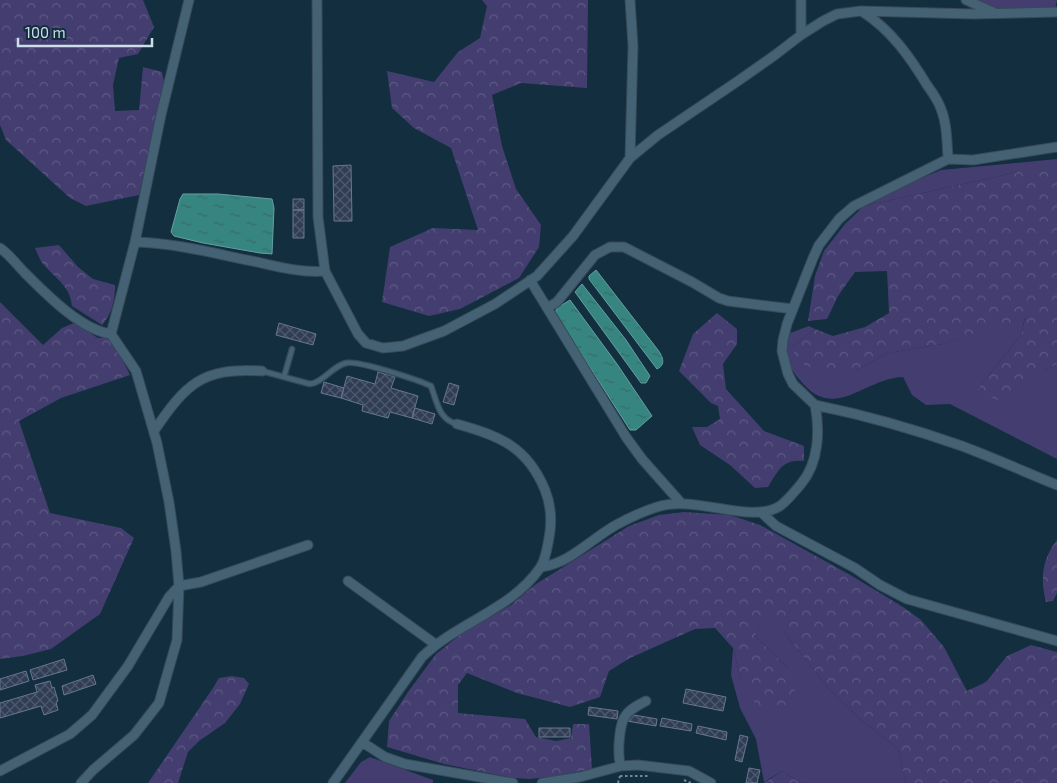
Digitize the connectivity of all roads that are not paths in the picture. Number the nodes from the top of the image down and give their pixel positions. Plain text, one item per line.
1 (189, 0) edge
2 (316, 0) edge
3 (630, 0) edge
4 (801, 0) edge
5 (966, 0) edge
6 (861, 11) junction
7 (1057, 12) edge
8 (996, 13) junction
9 (801, 34) junction
10 (1057, 148) edge
11 (630, 158) junction
12 (948, 159) junction
13 (135, 242) junction
14 (0, 248) edge
15 (325, 271) junction
16 (530, 280) junction
17 (546, 308) junction
18 (793, 309) junction
19 (111, 334) junction
20 (292, 349) dead end
21 (262, 371) joint
22 (284, 377) junction
23 (815, 404) junction
24 (457, 424) joint
25 (154, 431) junction
26 (1057, 485) edge
27 (681, 504) junction
28 (762, 513) junction
29 (308, 545) dead end
30 (541, 567) junction
31 (348, 581) dead end
32 (179, 586) junction
33 (1057, 641) edge
34 (435, 644) junction
35 (646, 701) dead end
36 (362, 742) junction
37 (621, 766) junction
38 (0, 772) edge
39 (81, 783) edge
40 (333, 783) edge
41 (513, 783) edge
42 (542, 783) edge
43 (711, 783) edge

1 - 13 street
2 - 15 street
3 - 11 street
4 - 9 street
5 - 8 street
6 - 8 street
6 - 9 street
6 - 12 street
7 - 8 street
9 - 11 street
10 - 12 street
11 - 16 street
12 - 18 street
13 - 15 street
13 - 19 street
14 - 19 street
15 - 16 street
16 - 17 street
17 - 18 street
17 - 27 street
18 - 23 street
19 - 25 street
20 - 22 lane
21 - 22 lane
21 - 25 street
22 - 24 lane
23 - 26 street
23 - 28 street
24 - 30 street
25 - 32 street
27 - 28 street
27 - 30 street
28 - 33 street
29 - 32 street
30 - 34 street
31 - 34 street
32 - 38 street
32 - 39 street
34 - 36 street
35 - 37 street
36 - 40 street
36 - 41 street
37 - 42 street
37 - 43 street

